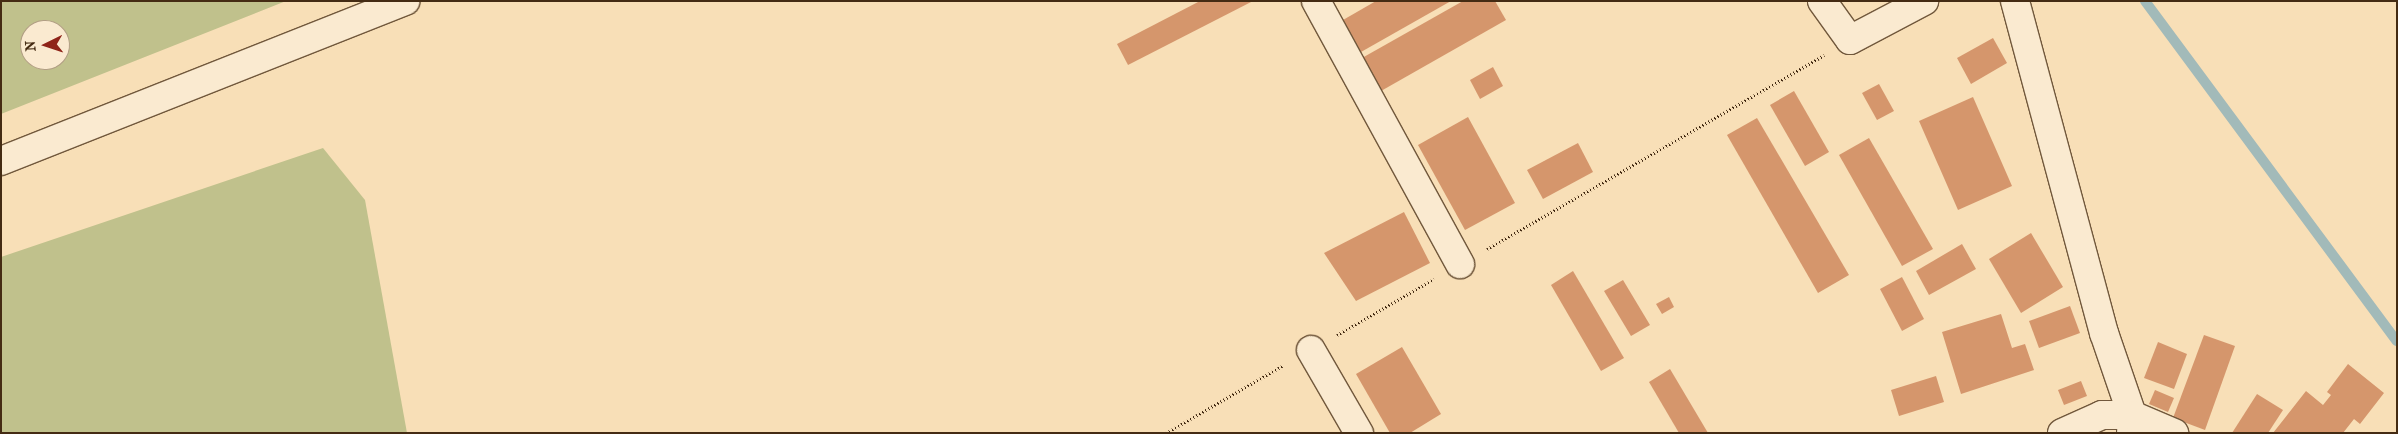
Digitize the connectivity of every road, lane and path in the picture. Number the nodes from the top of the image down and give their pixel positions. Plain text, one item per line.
1 (406, 1) edge
2 (1316, 1) edge
3 (1822, 1) edge
4 (1924, 1) edge
5 (2014, 1) edge
6 (1850, 40) junction
7 (1, 161) edge
8 (1460, 264) junction
9 (1311, 350) junction
10 (2132, 424) edge
11 (1166, 433) edge
12 (1359, 433) edge
13 (2062, 433) edge
14 (2174, 433) edge

1 - 7 street
2 - 8 street
3 - 6 street
4 - 6 street
5 - 10 street
6 - 8 path
8 - 9 path
9 - 11 path
9 - 12 street
10 - 13 street
10 - 14 street

